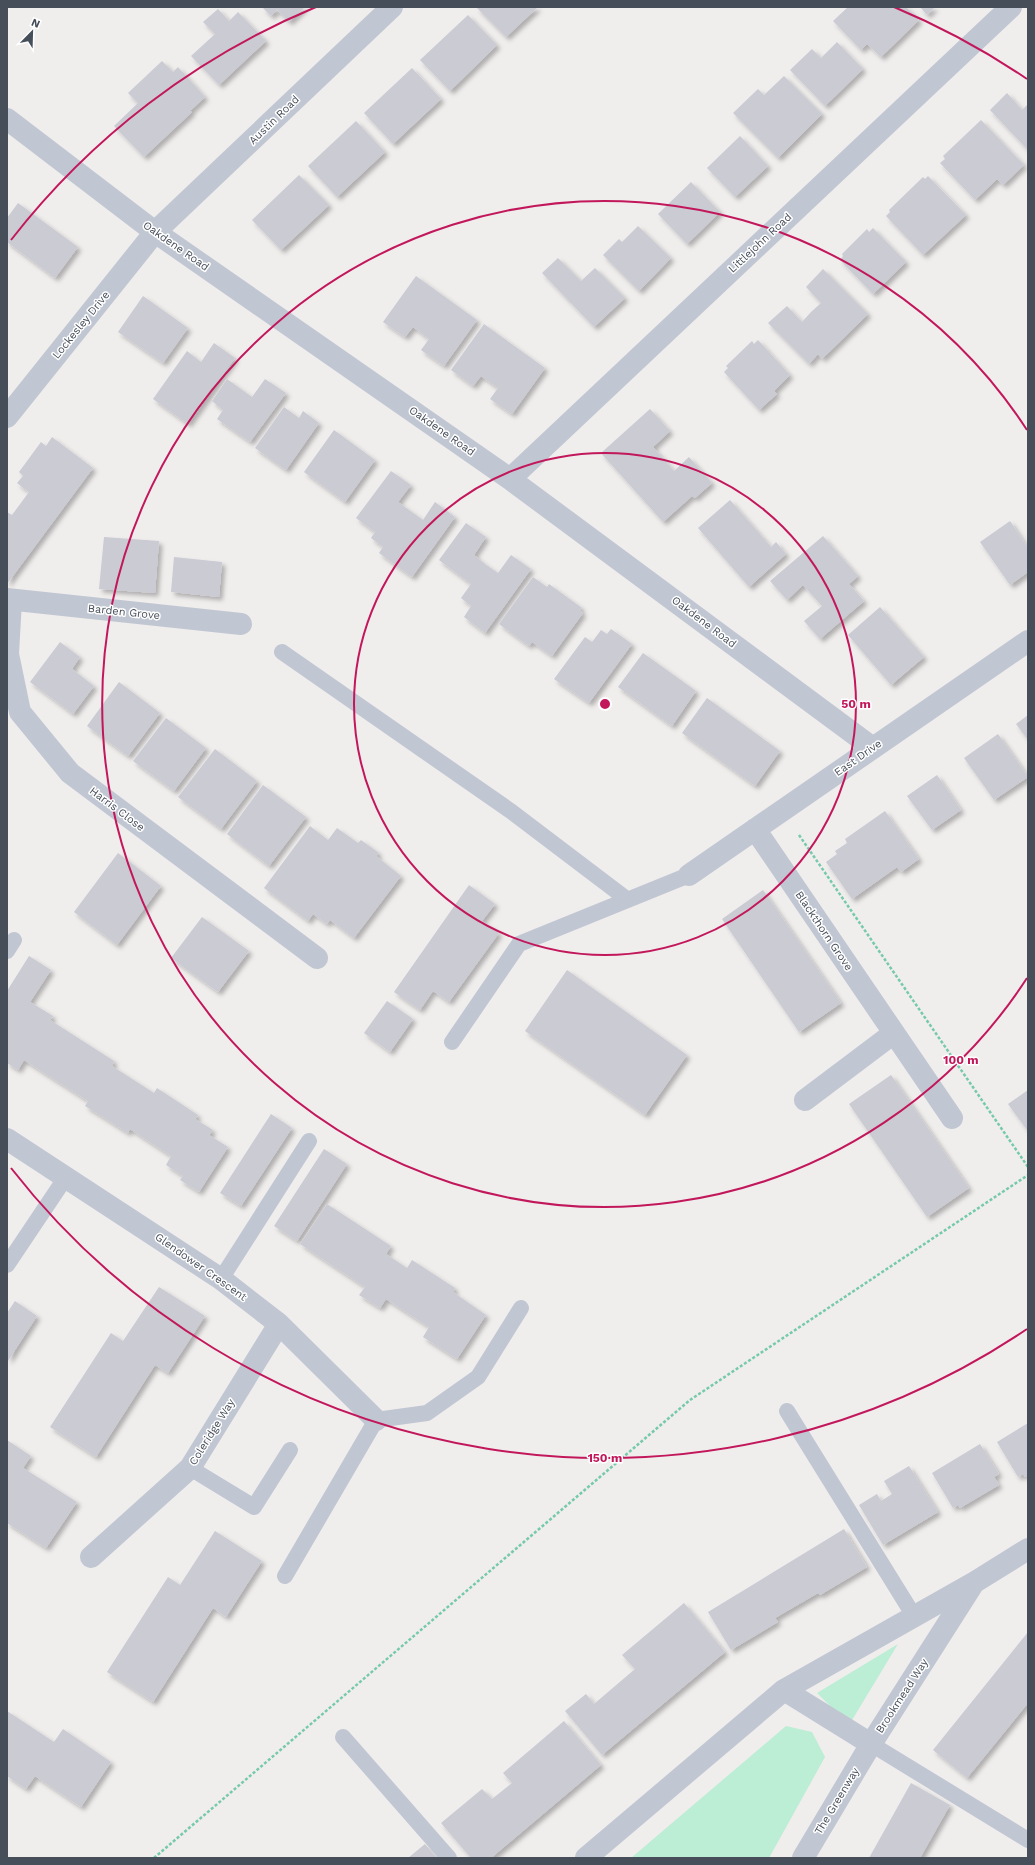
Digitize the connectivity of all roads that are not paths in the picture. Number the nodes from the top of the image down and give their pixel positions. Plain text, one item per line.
1 (392, 7) edge
2 (1011, 7) edge
3 (7, 119) edge
4 (155, 232) junction
5 (7, 417) edge
6 (510, 479) junction
7 (9, 600) edge
8 (241, 624) dead end
9 (1028, 641) edge
10 (282, 652) dead end
11 (874, 748) junction
12 (755, 830) junction
13 (688, 875) joint
14 (628, 900) junction
15 (317, 958) dead end
16 (894, 1033) junction
17 (452, 1042) dead end
18 (805, 1100) dead end
19 (952, 1118) dead end
20 (7, 1139) edge
21 (309, 1141) dead end
22 (66, 1177) junction
23 (7, 1265) edge
24 (221, 1279) junction
25 (521, 1308) dead end
26 (279, 1324) junction
27 (787, 1410) dead end
28 (376, 1420) junction
29 (290, 1450) dead end
30 (190, 1468) junction
31 (1028, 1549) edge
32 (91, 1557) dead end
33 (285, 1576) dead end
34 (975, 1582) junction
35 (914, 1616) junction
36 (784, 1690) junction
37 (343, 1737) dead end
38 (871, 1744) junction
39 (1028, 1840) edge
40 (449, 1858) edge
41 (586, 1858) edge
42 (803, 1858) edge

1 - 4 street, Austin Road
2 - 6 street, Littlejohn Road
3 - 4 street, Oakdene Road
4 - 5 street, Lockesley Drive
4 - 6 street, Oakdene Road
6 - 11 street, Oakdene Road
7 - 8 street, Barden Grove
7 - 15 street, Harris Close
9 - 11 street, East Drive
10 - 14 lane
11 - 12 street, East Drive
12 - 13 street, East Drive
12 - 16 street, Blackthorn Grove
13 - 14 lane
14 - 17 lane
16 - 18 street
16 - 19 street, Blackthorn Grove
20 - 22 street, Glendower Crescent
21 - 24 lane
22 - 23 lane
22 - 24 street, Glendower Crescent
24 - 26 street, Glendower Crescent
25 - 28 lane
26 - 28 street, Glendower Crescent
26 - 30 street, Coleridge Way
27 - 35 lane
28 - 33 lane
29 - 30 lane
30 - 32 street, Coleridge Way
31 - 34 street, Brookmead Way
34 - 35 street, Brookmead Way
34 - 38 street, Brookmead Way
35 - 36 street, Brookmead Way
36 - 38 street, Brookmead Way
36 - 41 street, Brookmead Way
37 - 40 lane
38 - 39 lane
38 - 42 street, The Greenway

